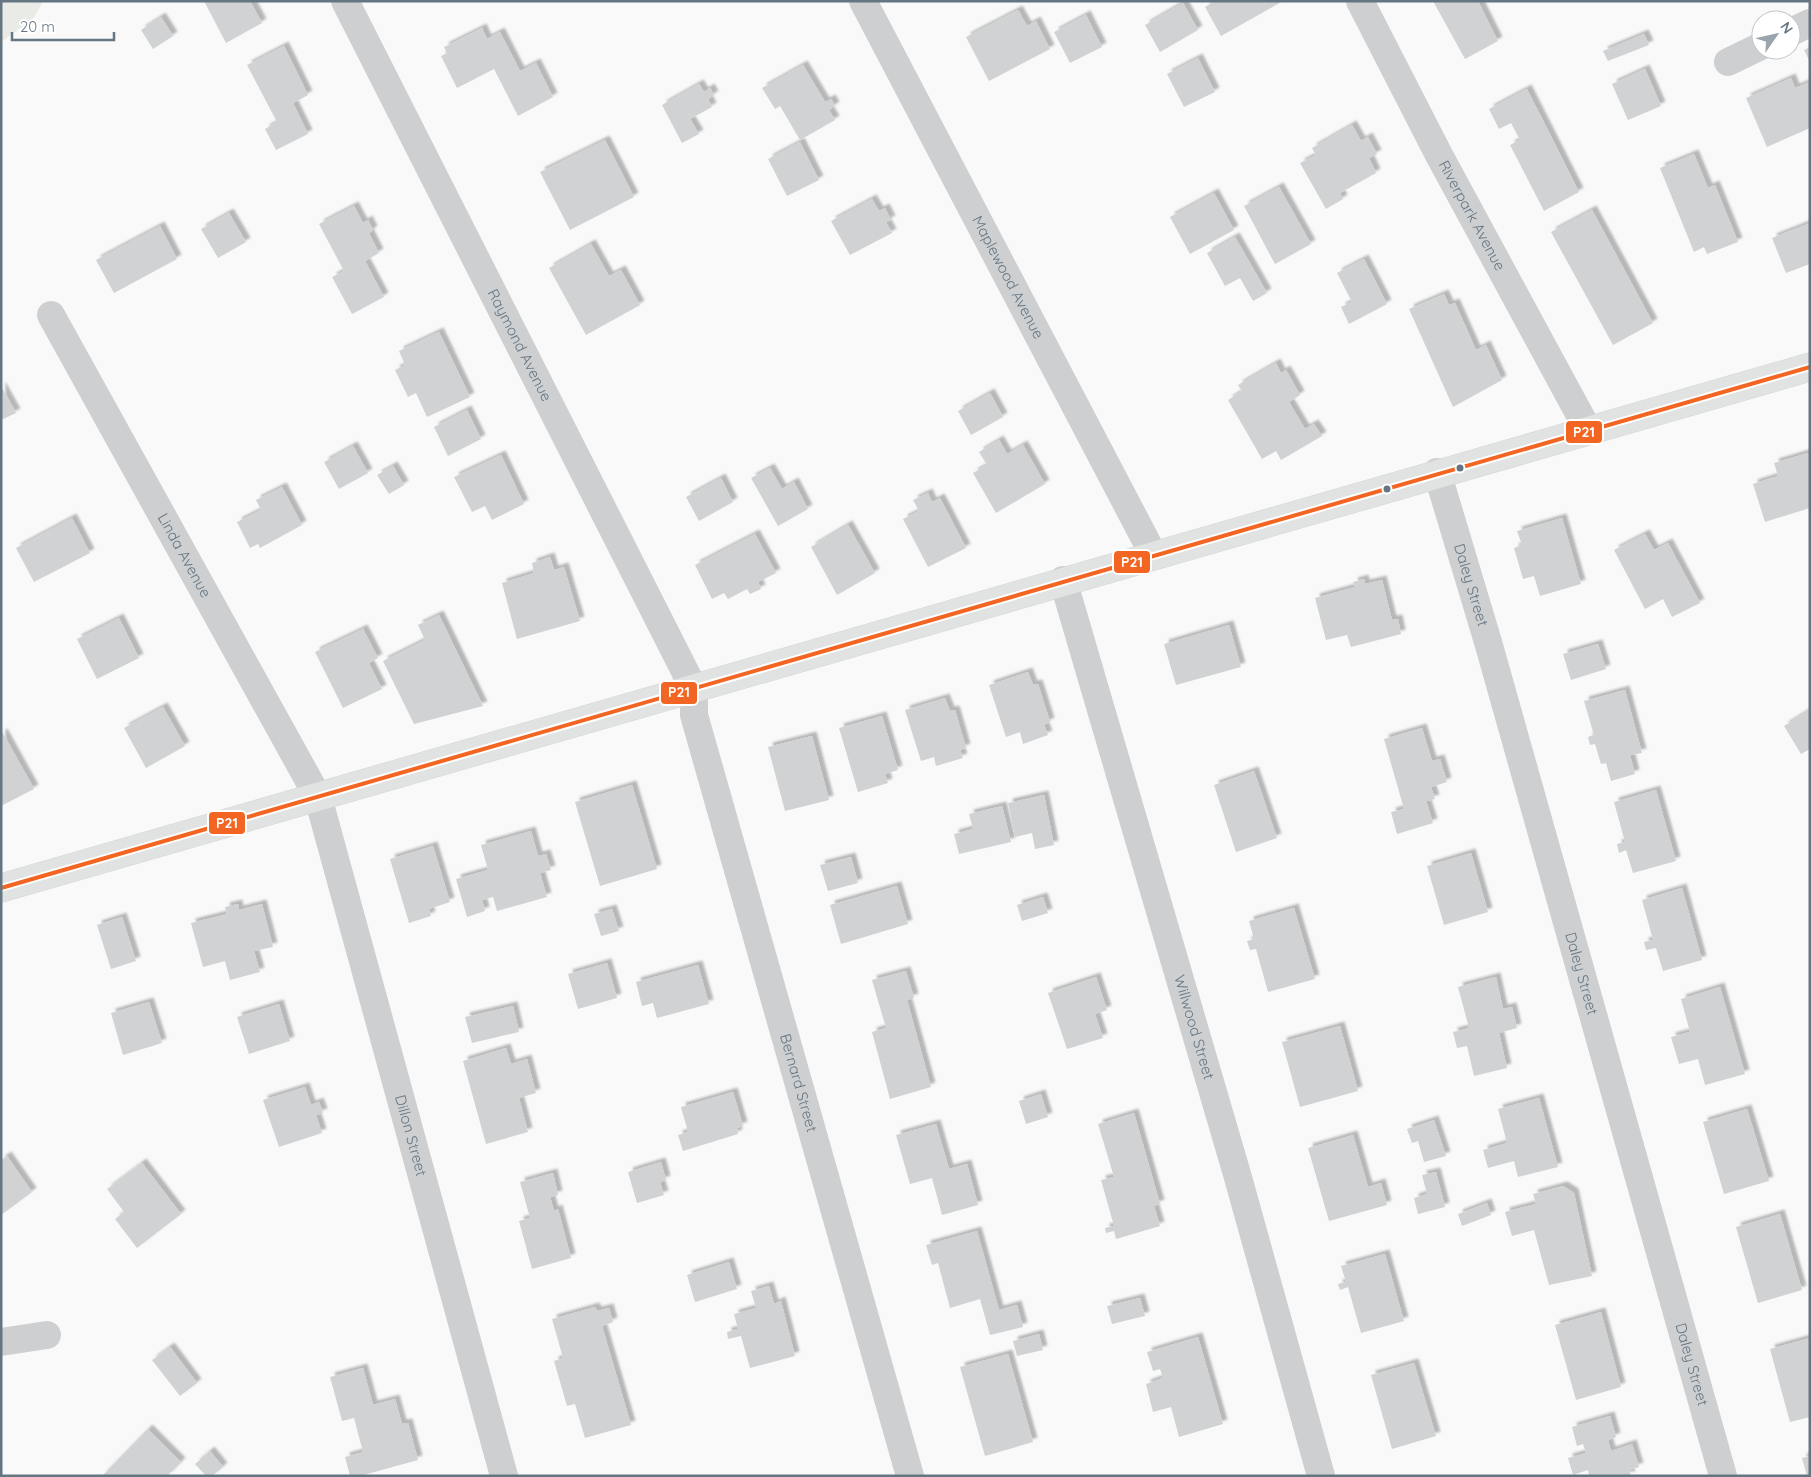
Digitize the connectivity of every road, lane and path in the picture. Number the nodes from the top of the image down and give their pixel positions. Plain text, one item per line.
1 (345, 1) edge
2 (863, 1) edge
3 (1360, 1) edge
4 (1751, 51) edge
5 (1728, 62) dead end
6 (51, 315) dead end
7 (1810, 367) edge
8 (1588, 430) junction
9 (1437, 472) junction
10 (1153, 554) junction
11 (1063, 580) junction
12 (694, 689) junction
13 (318, 797) junction
14 (1, 888) edge
15 (47, 1335) dead end
16 (1, 1342) edge
17 (504, 1476) edge
18 (910, 1476) edge
19 (1321, 1476) edge
20 (1723, 1476) edge

1 - 12 street, Raymond Avenue
2 - 10 street, Maplewood Avenue
3 - 8 street, Riverpark Avenue
4 - 5 street
6 - 13 street, Linda Avenue
7 - 8 main road
8 - 9 main road
9 - 10 main road
9 - 20 street, Daley Street
10 - 11 main road
11 - 12 main road
11 - 19 street, Willwood Street
12 - 13 main road
12 - 18 street, Bernard Street
13 - 14 main road
13 - 17 street, Dillon Street
15 - 16 street

